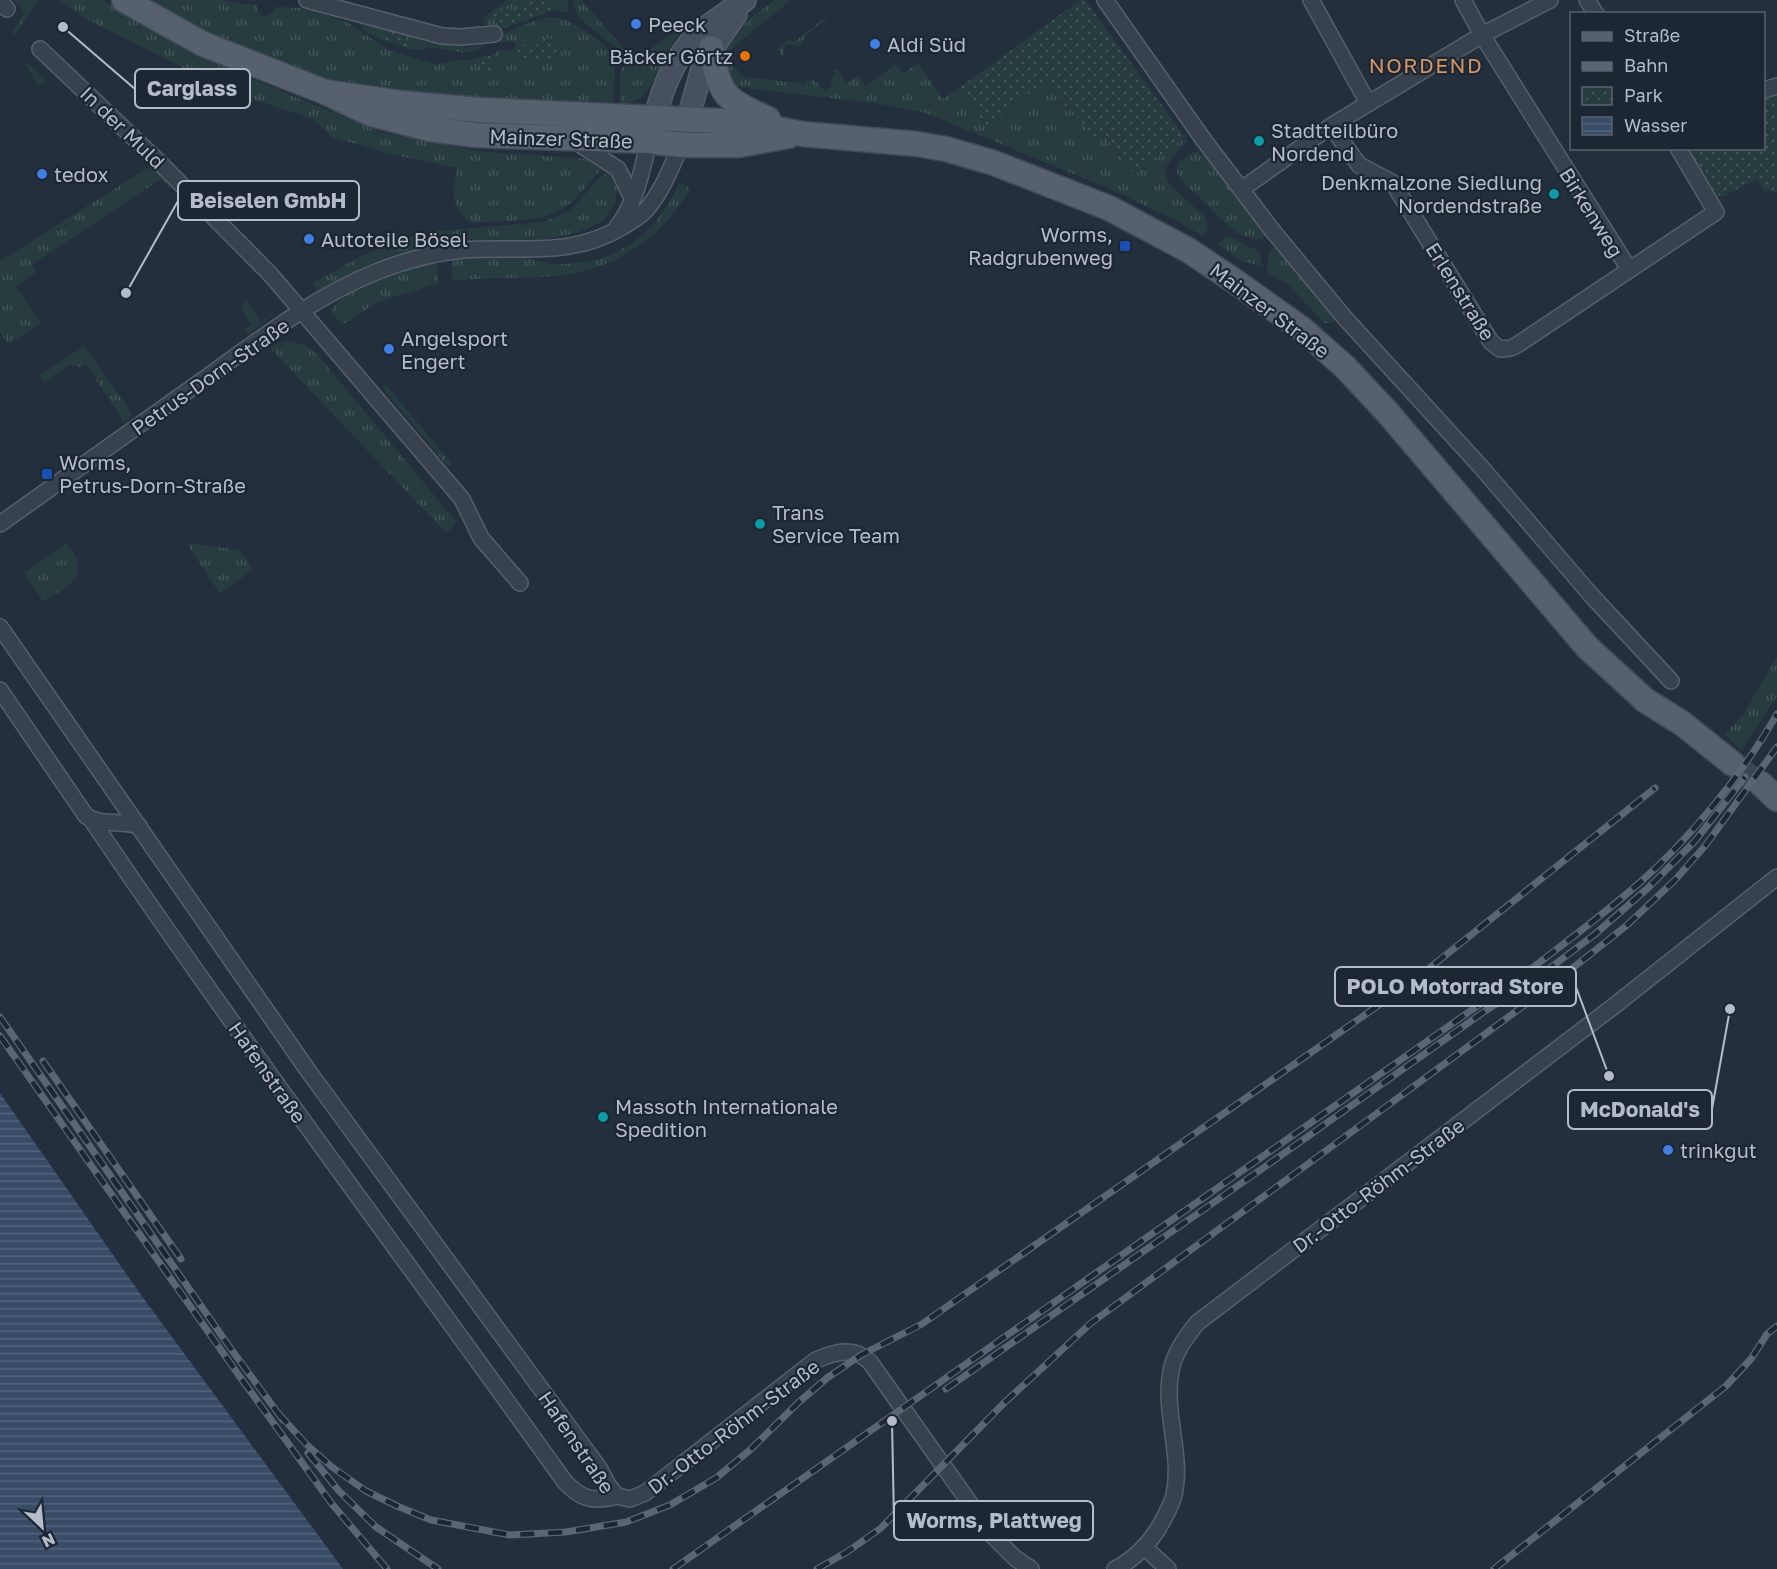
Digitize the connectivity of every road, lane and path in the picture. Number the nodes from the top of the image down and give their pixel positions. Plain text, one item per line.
1 (124, 0) edge
2 (307, 0) edge
3 (746, 0) edge
4 (1105, 0) edge
5 (1311, 0) edge
6 (1463, 0) edge
7 (1550, 0) edge
8 (494, 34) dead end
9 (1482, 35) junction
10 (711, 48) junction
11 (40, 49) dead end
12 (325, 92) junction
13 (1368, 104) junction
14 (655, 117) junction
15 (687, 120) junction
16 (1331, 126) junction
17 (803, 134) junction
18 (570, 138) junction
19 (649, 141) junction
20 (681, 145) junction
21 (1679, 150) edge
22 (1242, 189) junction
23 (632, 198) junction
24 (614, 232) junction
25 (1629, 269) junction
26 (302, 312) junction
27 (0, 524) edge
28 (520, 583) dead end
29 (0, 627) edge
30 (1671, 681) dead end
31 (0, 690) edge
32 (1733, 764) tunnel mouth
33 (91, 819) junction
34 (139, 826) junction
35 (1777, 877) edge
36 (617, 1496) junction
37 (1144, 1547) junction
38 (1031, 1569) edge
39 (1115, 1569) edge
40 (1168, 1569) edge

1 - 12 main road, Mainzer Straße
2 - 8 street
3 - 10 main road, Petrus-Dorn-Straße
3 - 14 main road, Petrus-Dorn-Straße
4 - 22 street, Mainzer Straße
5 - 13 street
6 - 9 street, Birkenweg
7 - 9 street
9 - 13 street
9 - 25 street, Birkenweg
10 - 15 main road, Petrus-Dorn-Straße
10 - 17 main road
11 - 26 street, In der Muld
12 - 14 main road, Mainzer Straße
12 - 18 main road, Mainzer Straße
13 - 16 street
14 - 15 main road, Mainzer Straße
14 - 19 main road, Petrus-Dorn-Straße
15 - 17 main road, Mainzer Straße
15 - 20 main road, Petrus-Dorn-Straße
16 - 22 street
16 - 25 street, Erlenstraße
17 - 20 main road, Mainzer Straße
17 - 32 main road, Mainzer Straße
18 - 19 main road, Mainzer Straße
18 - 23 street
19 - 20 main road, Mainzer Straße
19 - 23 street, Petrus-Dorn-Straße
20 - 24 street, Petrus-Dorn-Straße
21 - 25 street
22 - 30 street, Mainzer Straße
23 - 24 street, Petrus-Dorn-Straße
24 - 26 street, Petrus-Dorn-Straße
26 - 27 street, Petrus-Dorn-Straße
26 - 28 street, Petrus-Dorn-Straße
29 - 34 street, Hafenstraße
31 - 33 street, Hafenstraße
33 - 34 street
33 - 36 street, Hafenstraße
34 - 36 street, Hafenstraße
35 - 37 street, Dr.-Otto-Röhm-Straße
36 - 38 street, Dr.-Otto-Röhm-Straße
37 - 39 street, Dr.-Otto-Röhm-Straße
37 - 40 street

